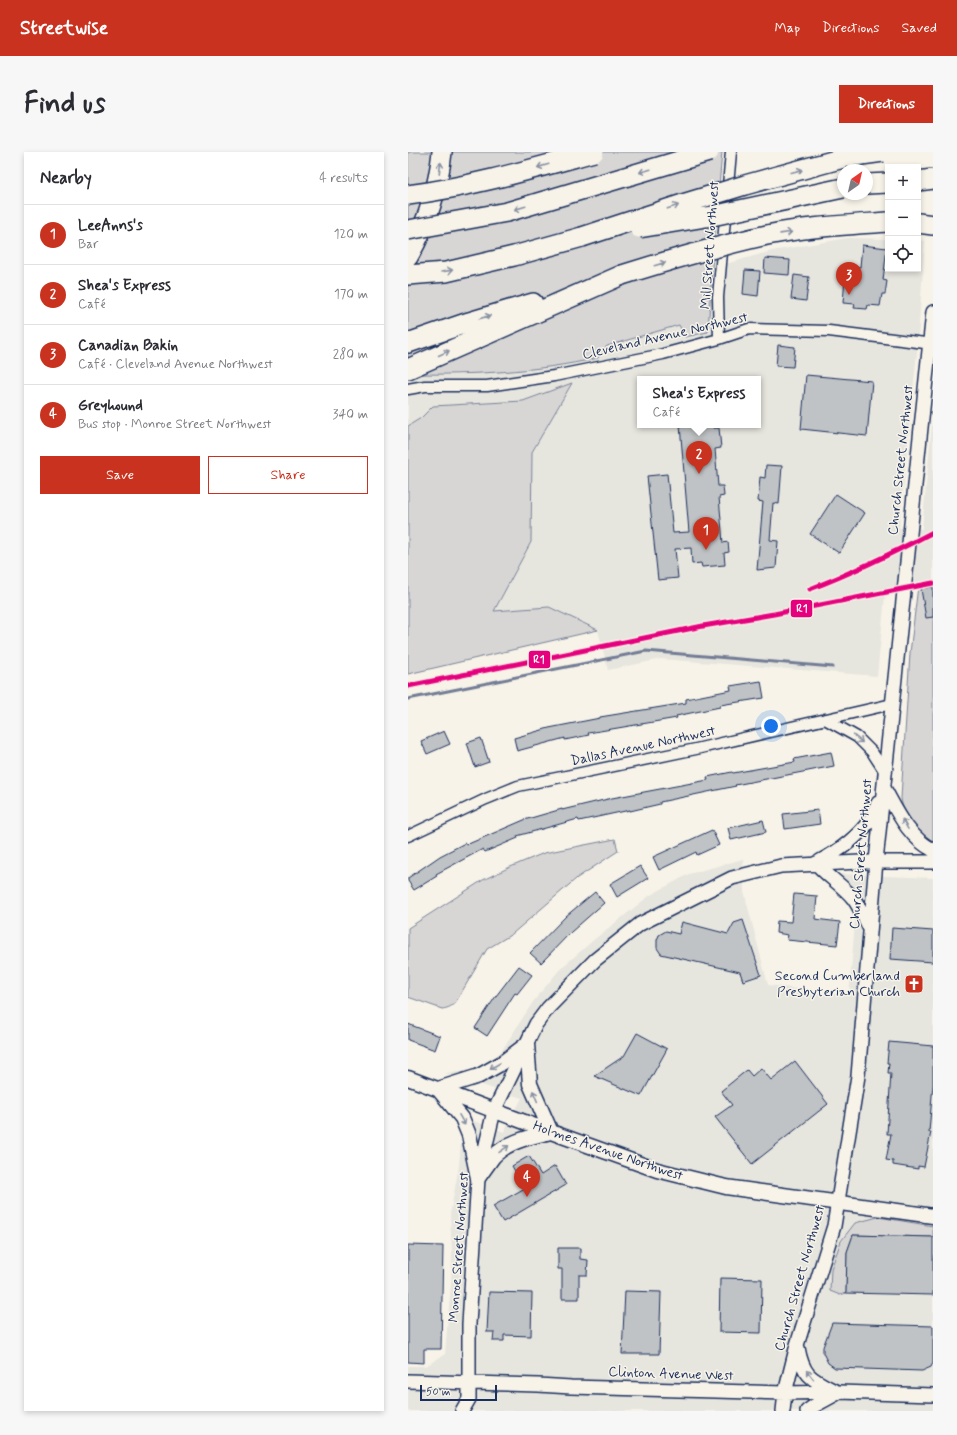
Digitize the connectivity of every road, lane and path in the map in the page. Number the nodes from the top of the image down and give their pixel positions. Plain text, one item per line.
1 (442, 152) edge
2 (594, 152) edge
3 (709, 152) edge
4 (731, 152) edge
5 (883, 152) edge
6 (933, 179) edge
7 (921, 180) edge
8 (885, 183) edge
9 (873, 184) edge
10 (837, 189) edge
11 (408, 195) edge
12 (885, 222) edge
13 (921, 224) edge
14 (933, 225) edge
15 (408, 230) edge
16 (582, 237) junction
17 (408, 257) edge
18 (622, 275) junction
19 (408, 276) edge
20 (933, 312) edge
21 (719, 340) junction
22 (408, 343) edge
23 (931, 344) edge
24 (408, 369) edge
25 (408, 389) edge
26 (892, 704) junction
27 (825, 719) junction
28 (885, 772) junction
29 (884, 788) junction
30 (408, 836) edge
31 (933, 850) edge
32 (876, 861) junction
33 (933, 862) edge
34 (816, 863) junction
35 (870, 930) junction
36 (528, 1044) junction
37 (408, 1078) edge
38 (438, 1089) junction
39 (494, 1111) junction
40 (551, 1132) junction
41 (478, 1178) junction
42 (838, 1203) junction
43 (933, 1216) edge
44 (798, 1345) junction
45 (408, 1381) edge
46 (469, 1382) junction
47 (838, 1392) junction
48 (785, 1393) junction
49 (933, 1395) edge
50 (468, 1399) junction
51 (462, 1411) edge
52 (475, 1411) edge
53 (783, 1411) edge
54 (807, 1411) edge

17 -> 1 highway, bridge
2 -> 11 highway, bridge
3 -> 15 highway, bridge
4 - 21 street, Mill Street Northwest
16 -> 5 highway, bridge
6 - 7 highway
8 - 9 highway
10 - 16 highway, bridge
18 -> 12 highway, bridge
13 - 14 highway
19 -> 16 highway
22 -> 18 highway
24 -> 18 highway
20 - 23 street, Church Street Northwest
21 - 23 street, Cleveland Avenue Northwest
21 - 25 street, Cleveland Avenue Northwest
23 - 26 street, Church Street Northwest
26 - 27 street, Dallas Avenue Northwest
26 - 28 street, Church Street Northwest
27 -> 28 street
27 - 30 street, Dallas Avenue Northwest
28 - 29 street, Church Street Northwest
31 -> 29 street
29 - 32 street, Church Street Northwest
29 - 34 street
32 - 33 street, Monroe Street Northwest
32 - 34 street, Monroe Street Northwest
32 - 35 street, Church Street Northwest
34 - 35 street
34 - 36 street, Monroe Street Northwest
35 - 42 street, Church Street Northwest
36 -> 38 main road
36 - 39 street, Monroe Street Northwest
40 -> 36 main road
37 - 38 main road, Holmes Avenue Northwest
38 - 39 main road, Holmes Avenue Northwest
38 -> 41 main road
39 - 40 main road, Holmes Avenue Northwest
39 - 41 street, Monroe Street Northwest
41 -> 40 main road
40 - 42 main road, Holmes Avenue Northwest
41 - 46 street, Monroe Street Northwest
42 - 43 main road, Holmes Avenue Northwest
42 - 44 street, Church Street Northwest
47 -> 44 street
44 - 48 street, Church Street Northwest
45 - 46 street, Clinton Avenue West
46 - 48 street, Clinton Avenue West
46 - 50 street, Monroe Street Northwest
47 - 48 street, Clinton Avenue West
47 - 49 street, Clinton Avenue West
47 - 54 street
48 - 53 street, Church Street Northwest
50 - 51 street
50 - 52 street

